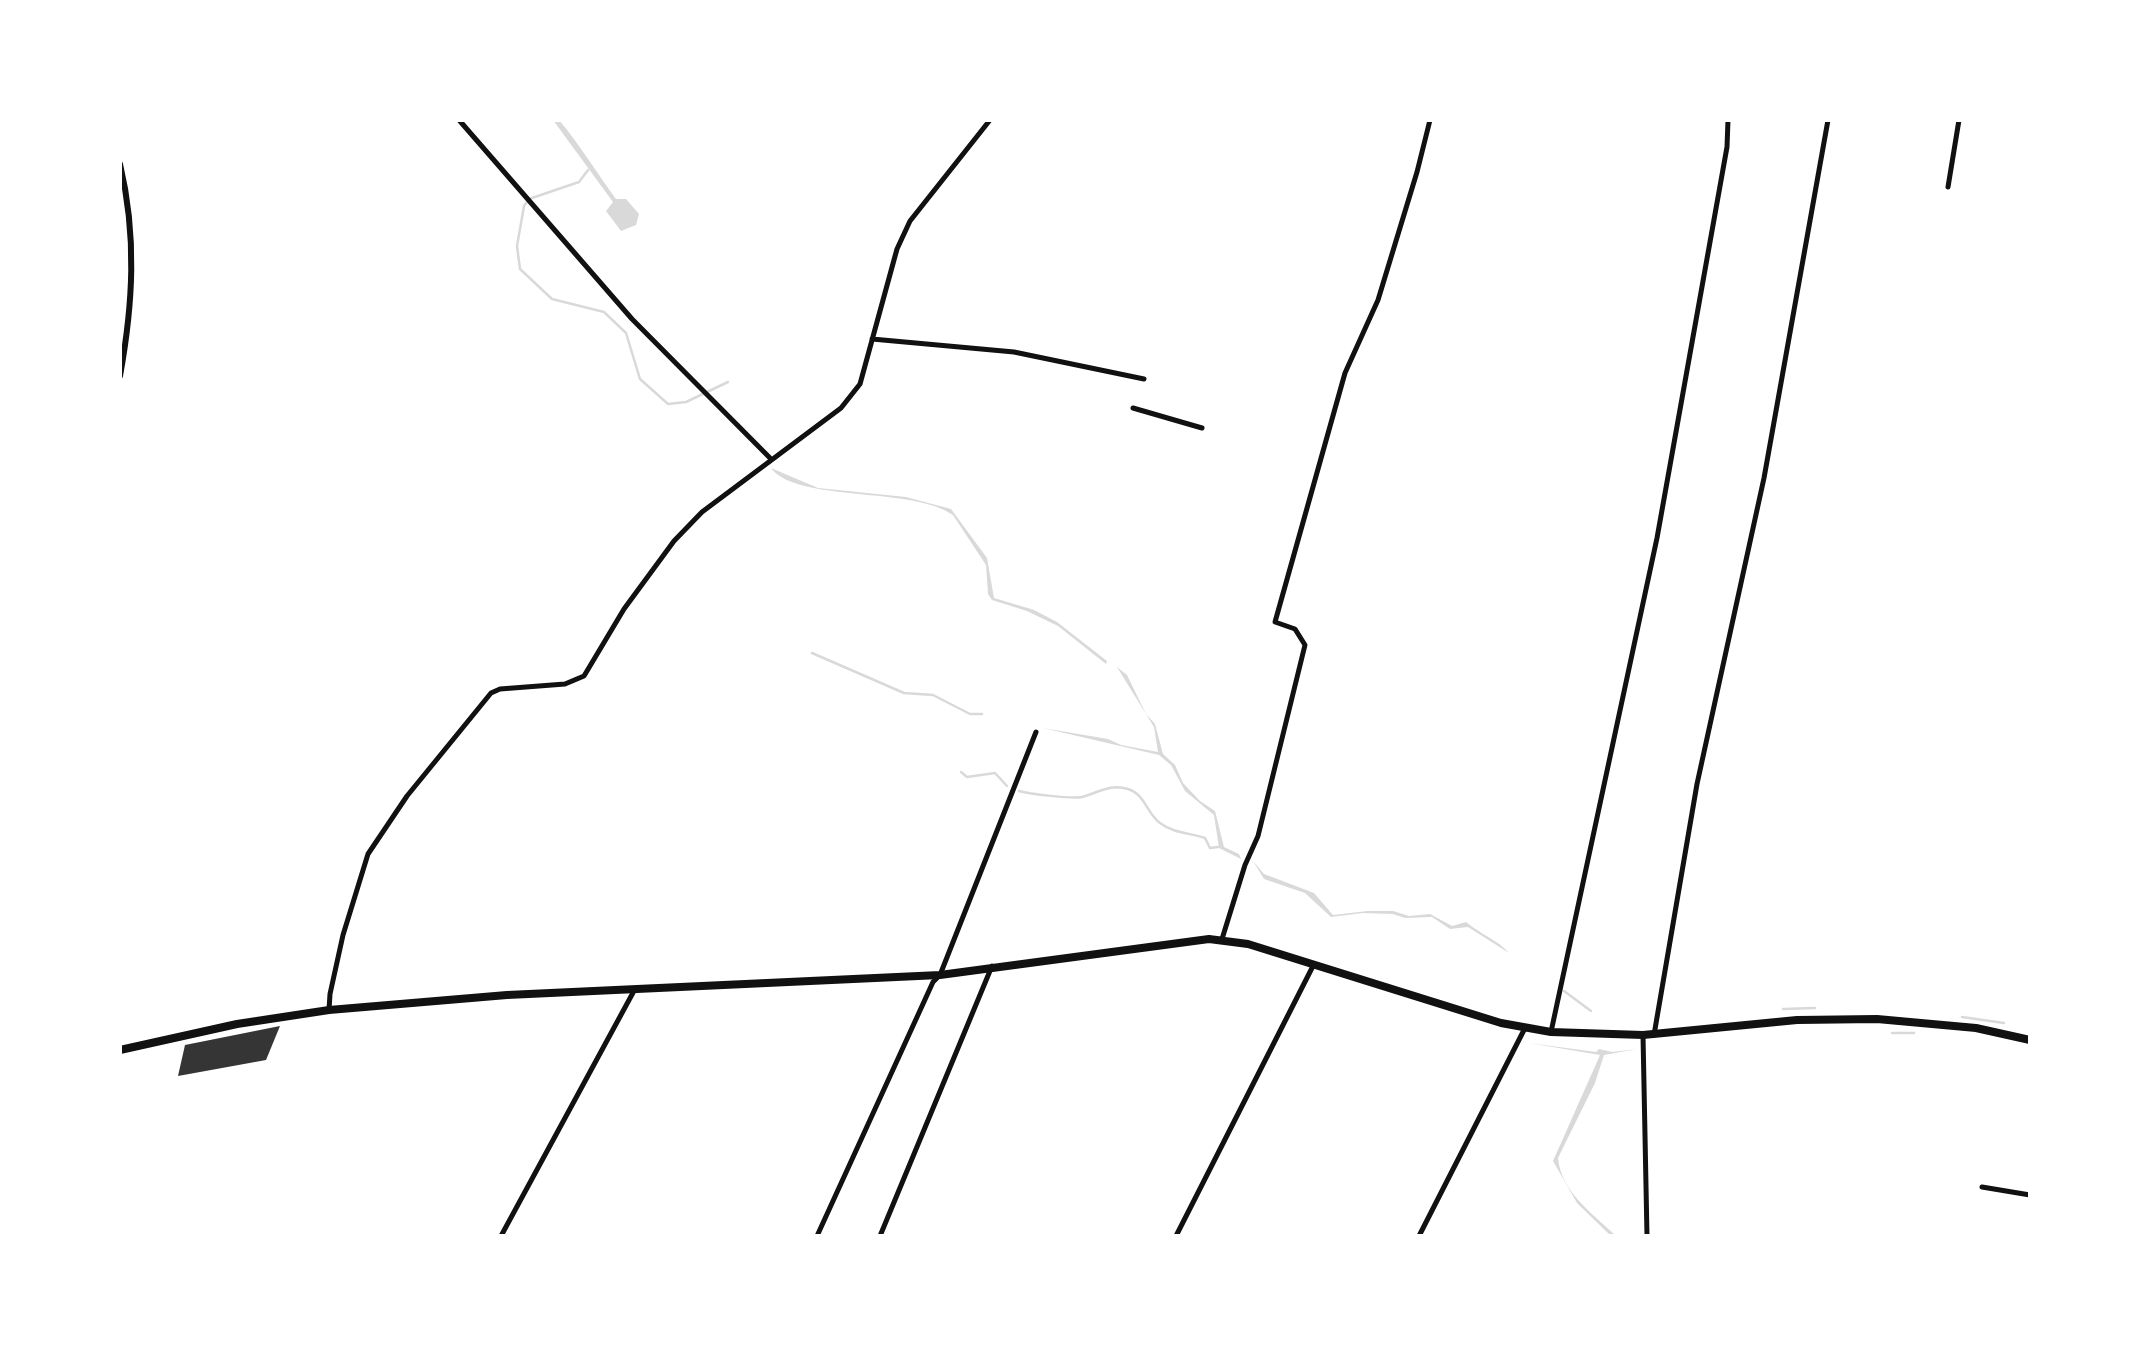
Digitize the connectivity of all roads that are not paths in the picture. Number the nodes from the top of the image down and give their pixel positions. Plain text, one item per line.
1 (459, 120) edge
2 (990, 120) edge
3 (1430, 120) edge
4 (1728, 120) edge
5 (1828, 120) edge
6 (1959, 120) edge
7 (120, 164) edge
8 (1948, 187) dead end
9 (120, 216) edge
10 (130, 216) junction
11 (872, 340) junction
12 (120, 374) edge
13 (1144, 380) dead end
14 (1133, 408) dead end
15 (1202, 428) dead end
16 (772, 460) junction
17 (1036, 732) dead end
18 (1222, 940) junction
19 (1314, 964) junction
20 (992, 966) junction
21 (940, 975) junction
22 (635, 989) junction
23 (329, 1010) junction
24 (1525, 1028) junction
25 (1551, 1032) junction
26 (1654, 1034) junction
27 (1643, 1036) junction
28 (2030, 1040) edge
29 (120, 1050) edge
30 (1982, 1187) dead end
31 (2030, 1195) edge
32 (501, 1236) edge
33 (818, 1236) edge
34 (880, 1236) edge
35 (1176, 1236) edge
36 (1420, 1236) edge
37 (1646, 1236) edge

1 - 16 street
2 - 11 street
3 - 18 street
4 - 25 street
5 - 26 street
6 - 8 street
7 - 10 street
9 - 10 street
10 - 12 street
11 - 13 street
11 - 16 street
14 - 15 street
16 - 23 street
17 - 21 street
18 - 19 main road
18 - 20 main road
19 - 24 main road
19 - 35 street
20 - 21 main road
20 - 34 street
21 - 22 main road
21 - 33 street
22 - 23 main road
22 - 32 street
23 - 29 main road
24 - 25 main road
24 - 36 street
25 - 27 main road
26 - 27 main road
26 - 28 main road
27 - 37 street
30 - 31 street

